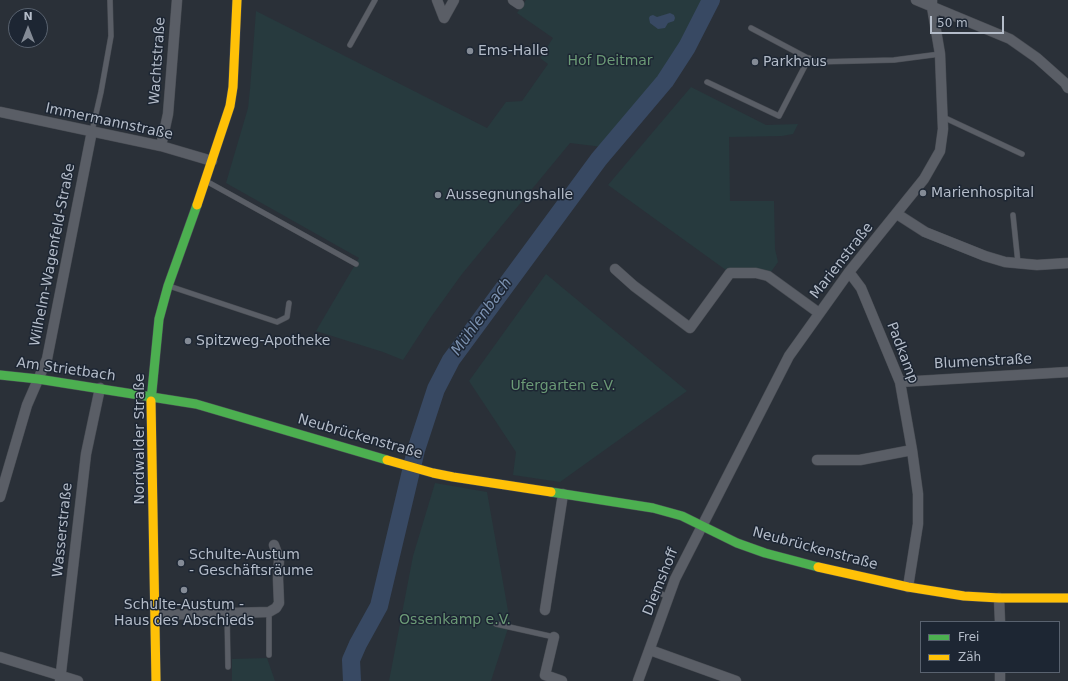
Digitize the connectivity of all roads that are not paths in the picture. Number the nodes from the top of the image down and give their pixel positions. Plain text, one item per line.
1 (110, 0) edge
2 (177, 0) edge
3 (237, 0) edge
4 (375, 0) edge
5 (436, 0) edge
6 (454, 0) edge
7 (916, 0) edge
8 (932, 3) edge
9 (751, 28) dead end
10 (350, 45) dead end
11 (940, 54) junction
12 (809, 58) junction
13 (707, 82) dead end
14 (1068, 88) edge
15 (0, 112) edge
16 (943, 117) junction
17 (92, 131) junction
18 (161, 146) junction
19 (1022, 154) dead end
20 (212, 161) junction
21 (205, 180) junction
22 (897, 214) junction
23 (1013, 215) dead end
24 (1018, 263) junction
25 (1068, 263) edge
26 (356, 264) dead end
27 (615, 269) dead end
28 (849, 272) junction
29 (168, 286) junction
30 (289, 303) dead end
31 (819, 313) junction
32 (1068, 372) edge
33 (0, 375) edge
34 (38, 379) junction
35 (900, 382) junction
36 (100, 388) junction
37 (151, 397) junction
38 (912, 450) junction
39 (817, 460) dead end
40 (563, 494) junction
41 (0, 497) edge
42 (701, 526) junction
43 (274, 545) dead end
44 (908, 587) junction
45 (654, 591) dead end
46 (668, 597) junction
47 (999, 598) junction
48 (1068, 598) edge
49 (545, 610) dead end
50 (268, 612) junction
51 (227, 613) junction
52 (156, 615) junction
53 (1000, 621) edge
54 (496, 624) dead end
55 (554, 637) joint
56 (650, 650) junction
57 (269, 655) dead end
58 (0, 657) edge
59 (228, 667) dead end
60 (61, 679) edge
61 (78, 681) edge
62 (156, 681) edge
63 (562, 681) edge
64 (638, 681) edge
65 (736, 681) edge

1 - 17 lane
2 - 18 street, Wachtstraße
3 - 20 street, Nordwalder Straße
4 - 10 lane
5 - 6 street
7 - 8 street
8 - 11 street, Marienstraße
8 - 14 street
9 - 12 lane
11 - 12 lane
11 - 16 street, Marienstraße
12 - 13 lane
15 - 17 street, Immermannstraße
16 - 19 lane
16 - 22 street, Marienstraße
17 - 18 street, Immermannstraße
17 - 34 street, Wilhelm-Wagenfeld-Straße
18 - 20 street, Immermannstraße
20 - 21 street, Nordwalder Straße
21 - 26 lane
21 - 29 street, Nordwalder Straße
22 - 24 street
22 - 28 street, Marienstraße
23 - 24 lane
24 - 25 street
27 - 31 street
28 - 31 street, Marienstraße
28 - 35 street, Padkamp
29 - 30 lane
29 - 37 street, Nordwalder Straße
31 - 42 street, Marienstraße
32 - 35 street, Blumenstraße
33 - 34 street, Am Strietbach
34 - 36 street, Am Strietbach
34 - 41 street, Wilhelm-Wagenfeld-Straße
35 - 38 street, Padkamp
36 - 37 street, Am Strietbach
36 - 60 street, Wasserstraße
37 - 40 street, Neubrückenstraße
37 - 52 street, Nordwalder Straße
38 - 39 street
38 - 44 street, Padkamp
40 - 42 street, Neubrückenstraße
40 - 49 street
42 - 44 street, Neubrückenstraße
42 - 46 street, Diemshoff
43 - 50 street
44 - 47 street, Neubrückenstraße
45 - 46 lane
46 - 56 street, Diemshoff
47 - 48 street, Neubrückenstraße
47 - 53 street
50 - 51 street
50 - 57 lane
51 - 52 street
51 - 59 lane
52 - 62 street, Nordwalder Straße
54 - 55 lane
55 - 63 street
56 - 64 street, Diemshoff
56 - 65 street
58 - 60 street
60 - 61 street

